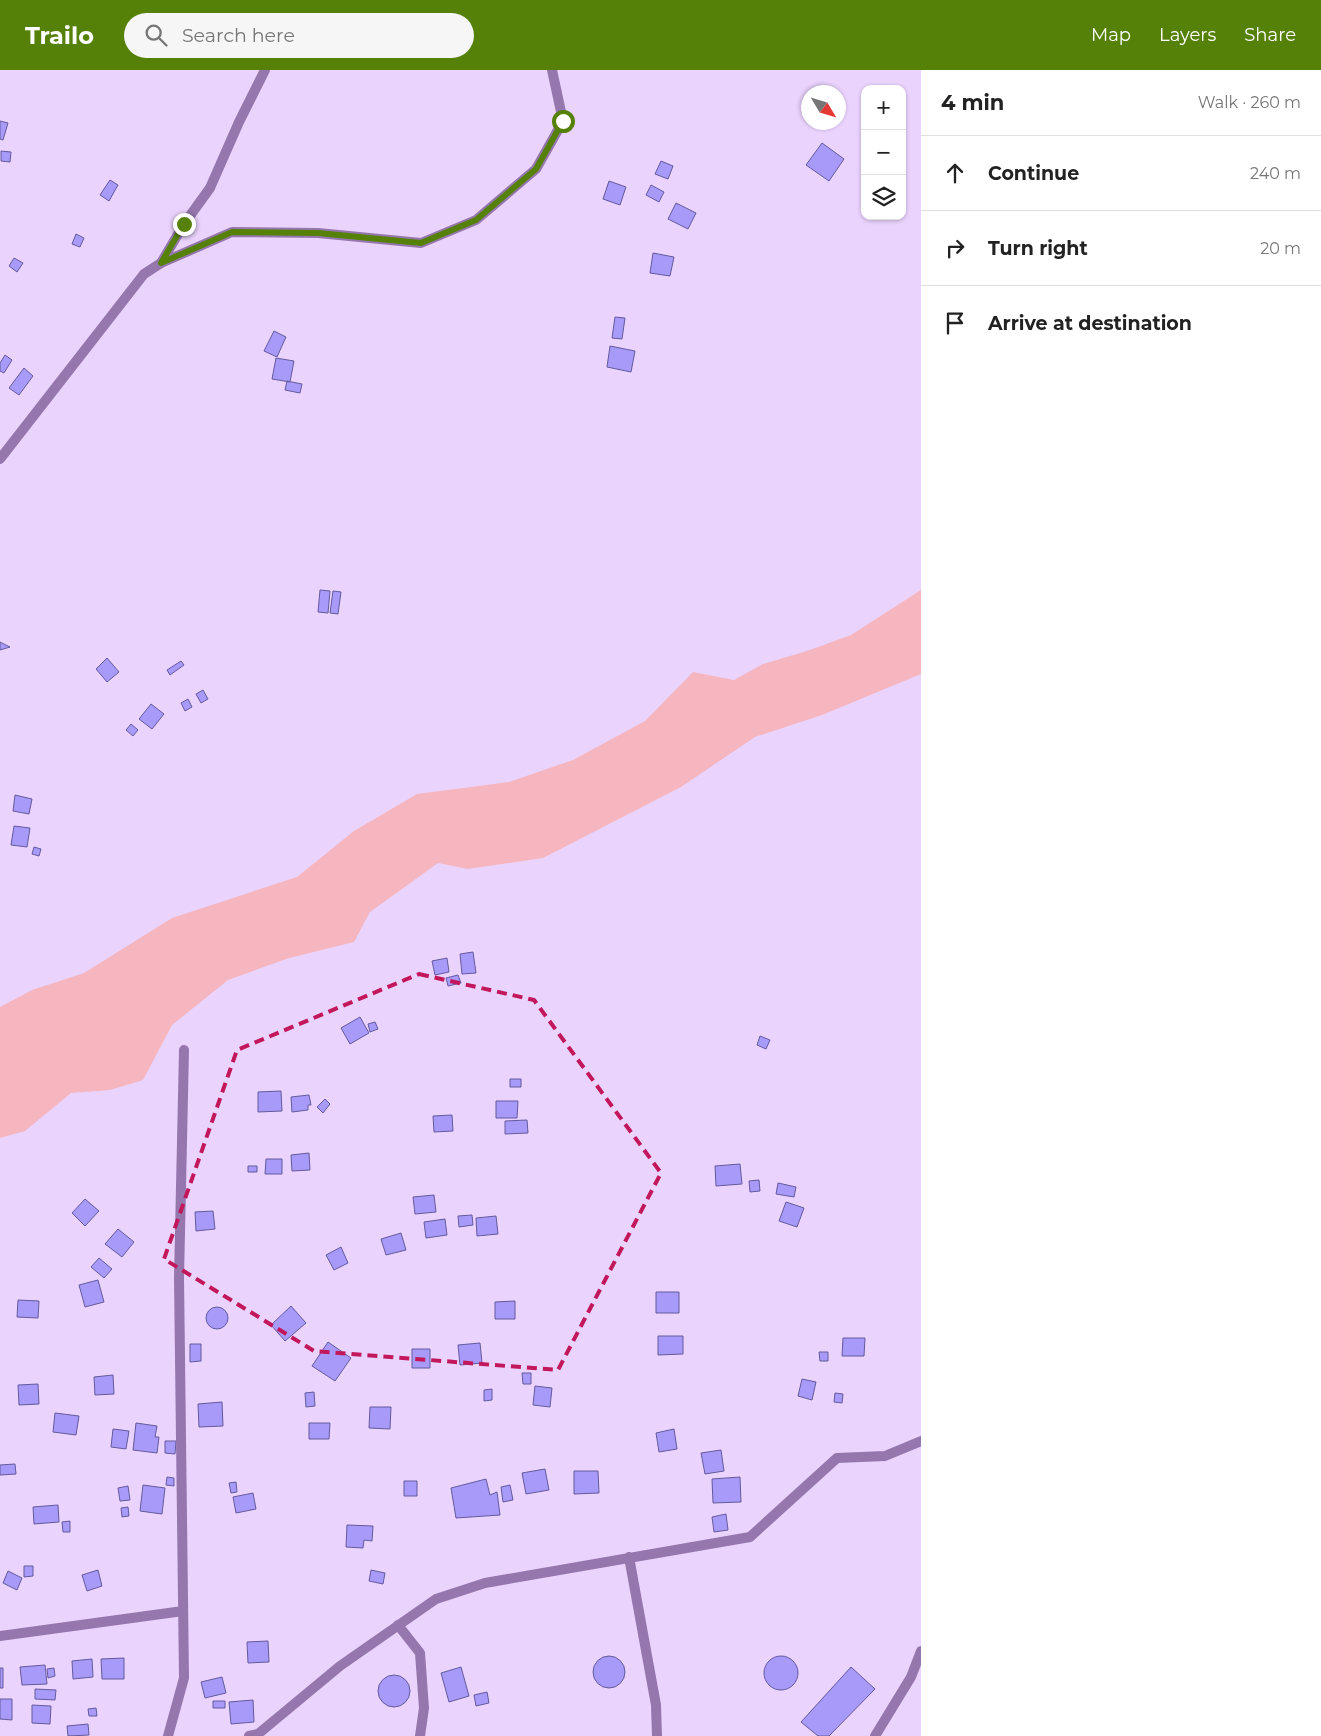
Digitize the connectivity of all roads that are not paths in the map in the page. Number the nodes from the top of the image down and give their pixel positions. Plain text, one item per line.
1 (266, 70) edge
2 (552, 70) edge
3 (161, 263) junction
4 (0, 459) edge
5 (184, 1050) dead end
6 (921, 1440) edge
7 (629, 1557) junction
8 (183, 1611) junction
9 (398, 1625) junction
10 (0, 1636) edge
11 (921, 1651) edge
12 (168, 1736) edge
13 (249, 1736) edge
14 (420, 1736) edge
15 (657, 1736) edge
16 (875, 1736) edge

1 - 3 street
2 - 3 street
3 - 4 street
5 - 8 street
6 - 7 street
7 - 9 street
7 - 15 street
8 - 10 street
8 - 12 street
9 - 13 street
9 - 14 street
11 - 16 street

